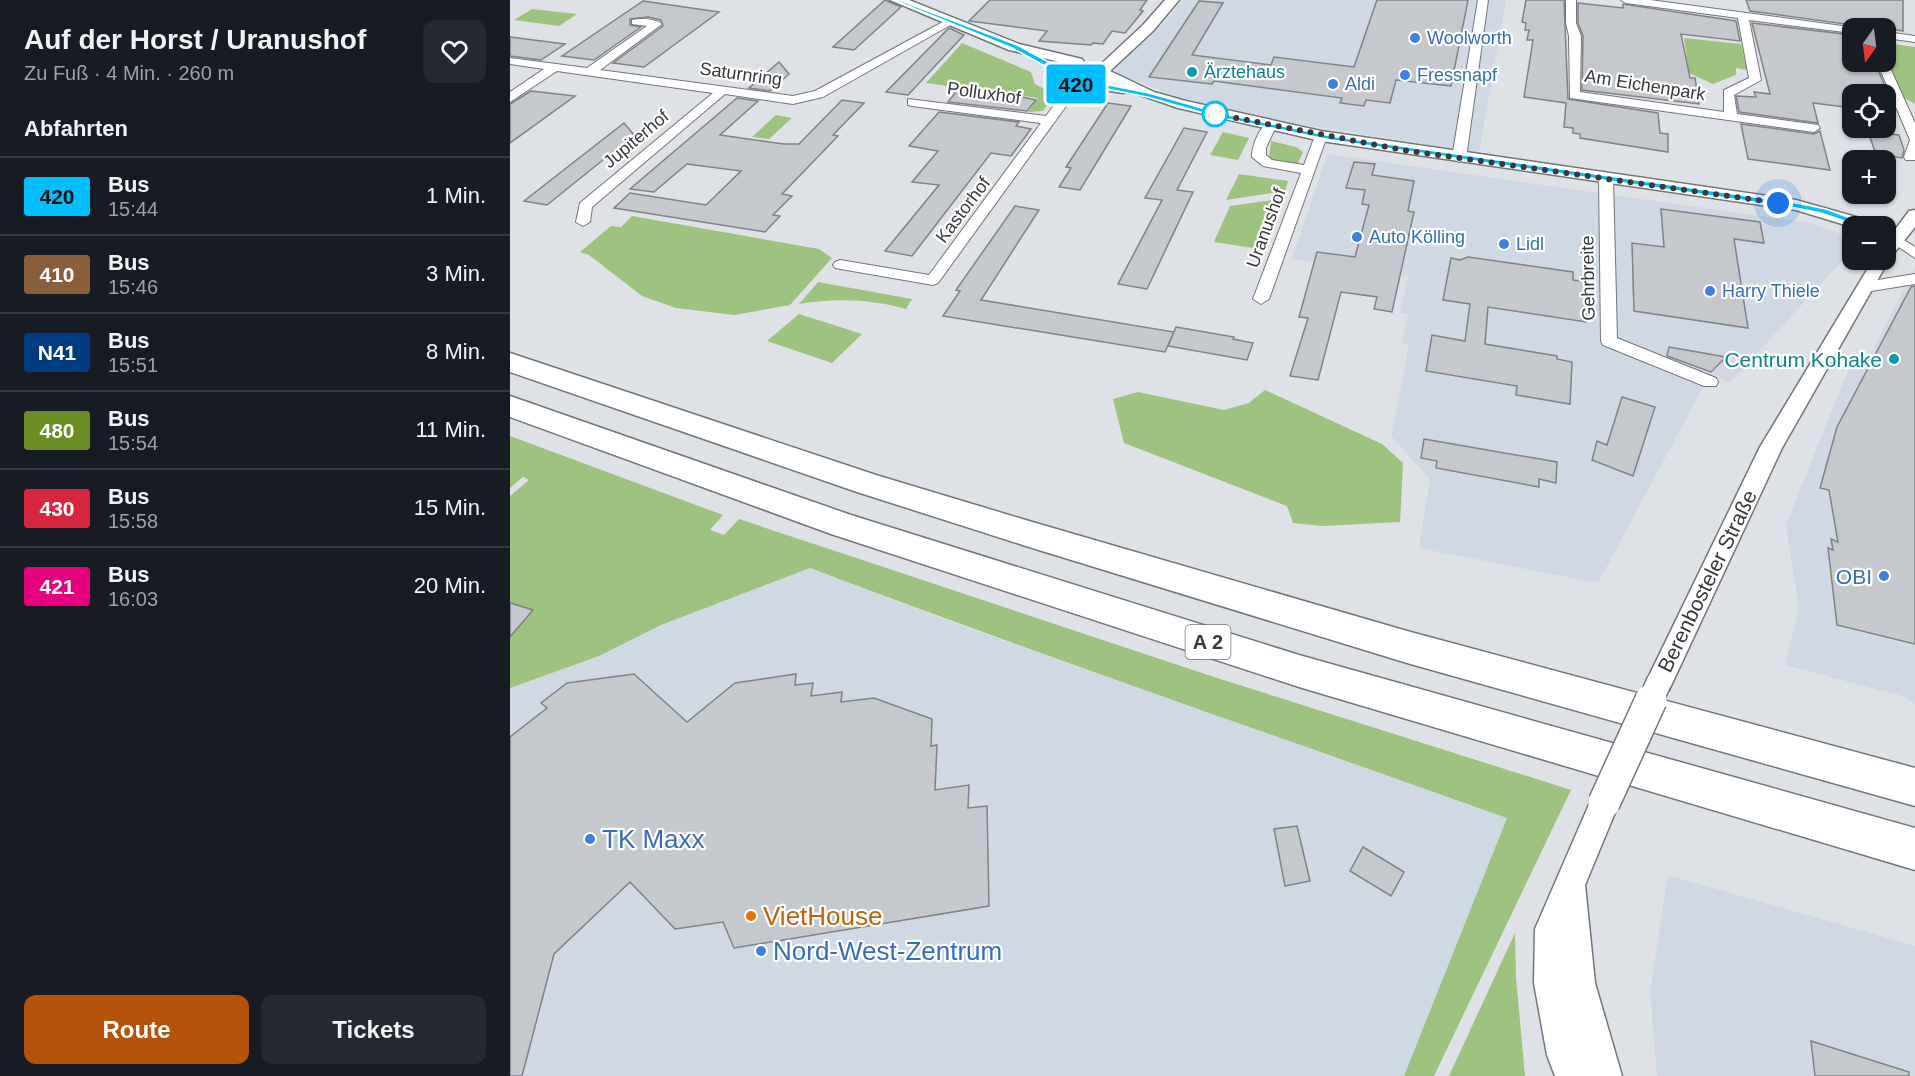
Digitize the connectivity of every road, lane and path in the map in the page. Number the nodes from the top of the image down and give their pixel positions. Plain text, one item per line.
1 (897, 0) edge
2 (1172, 0) edge
3 (1484, 0) edge
4 (1571, 0) edge
5 (1626, 0) edge
6 (1732, 0) edge
7 (1740, 15) junction
8 (950, 21) junction
9 (636, 22) dead end
10 (1842, 29) edge
11 (1896, 36) edge
12 (1915, 39) edge
13 (1128, 45) junction
14 (1014, 47) junction
15 (510, 61) edge
16 (1081, 62) junction
17 (555, 67) junction
18 (591, 71) junction
19 (1058, 71) junction
20 (1105, 72) junction
21 (1887, 72) edge
22 (1081, 84) junction
23 (723, 90) junction
24 (1149, 95) junction
25 (510, 98) edge
26 (912, 102) dead end
27 (1731, 117) junction
28 (1050, 120) junction
29 (1270, 126) junction
30 (1814, 128) dead end
31 (1321, 136) junction
32 (1915, 138) edge
33 (1915, 143) edge
34 (1911, 157) dead end
35 (1459, 158) junction
36 (1307, 170) junction
37 (1606, 178) junction
38 (1915, 215) edge
39 (1842, 217) edge
40 (583, 222) dead end
41 (1896, 235) edge
42 (1896, 245) edge
43 (1915, 254) edge
44 (840, 265) dead end
45 (1876, 270) edge
46 (1915, 279) edge
47 (1865, 287) junction
48 (1261, 299) dead end
49 (510, 362) edge
50 (1710, 382) dead end
51 (510, 406) edge
52 (1915, 787) edge
53 (1915, 849) edge
54 (1571, 886) junction
55 (1572, 1076) edge
56 (1605, 1076) edge

1 - 8 street
2 - 13 street
3 - 35 street
4 - 27 street, Am Eichenpark
5 - 7 street
6 - 7 street
7 - 10 street
7 - 27 street, Am Eichenpark
8 - 14 street
8 - 23 street, Saturnring
9 - 18 street
11 - 12 street
13 - 16 street
13 - 20 street
14 - 16 street
14 - 19 street
15 - 17 street, Saturnring
16 - 19 street
16 - 20 street
17 - 18 street, Saturnring
17 - 25 street
18 - 23 street, Saturnring
19 - 22 street
20 - 22 street
20 - 24 street
21 - 32 street
22 - 24 street
22 - 28 street, Kastorhof
23 - 40 street, Jupiterhof
24 - 29 street
26 - 28 street, Polluxhof
27 - 30 street, Am Eichenpark
28 - 44 street, Kastorhof
29 - 31 street
29 - 36 street, Uranushof
31 - 35 street
31 - 36 street, Uranushof
33 - 34 street
35 - 37 street
36 - 48 street, Uranushof
37 - 39 street
37 - 50 street, Gehrbreite
38 - 41 street
42 - 43 street
45 - 47 street, Berenbosteler Straße
46 - 47 street
47 - 54 street, Berenbosteler Straße, bridge
49 - 52 highway, A 2
51 - 53 highway, A 2
54 - 55 street, Berenbosteler Straße
54 - 56 street

